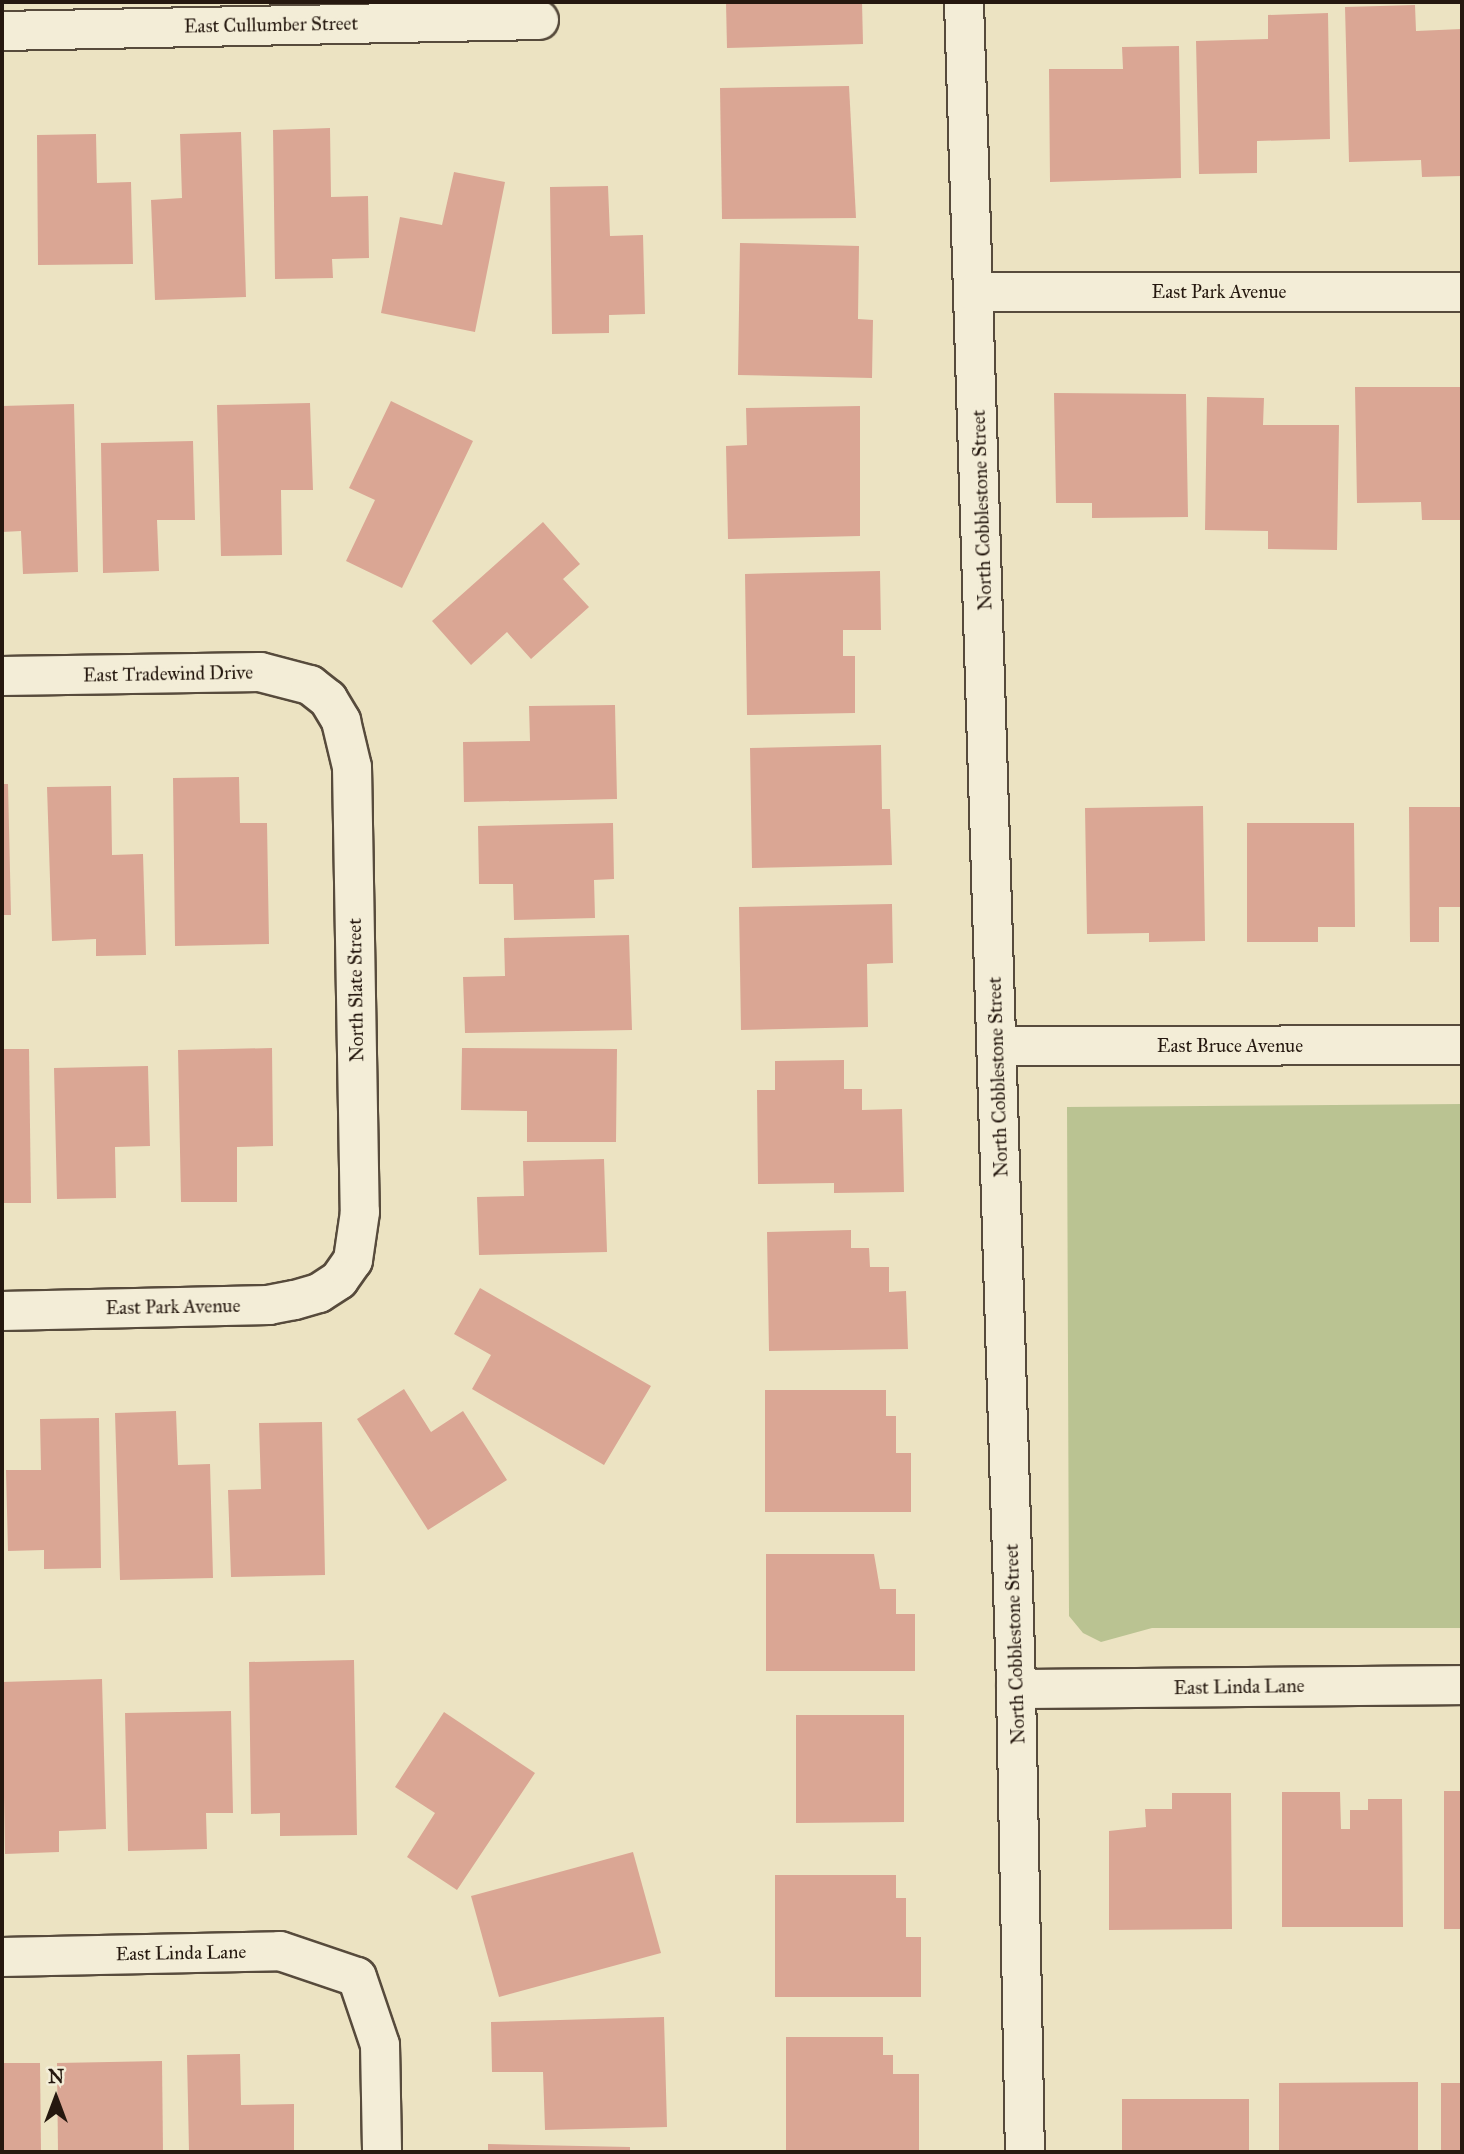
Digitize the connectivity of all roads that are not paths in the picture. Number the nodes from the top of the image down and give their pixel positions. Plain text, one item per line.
1 (964, 2) edge
2 (539, 20) dead end
3 (2, 30) edge
4 (975, 292) junction
5 (1462, 292) edge
6 (2, 676) edge
7 (328, 699) joint
8 (1462, 1045) edge
9 (997, 1046) junction
10 (339, 1280) joint
11 (2, 1311) edge
12 (1462, 1685) edge
13 (1016, 1689) junction
14 (2, 1957) edge
15 (382, 2152) edge
16 (1026, 2152) edge

1 - 4 street, North Cobblestone Street
2 - 3 street, East Cullumber Street
4 - 5 street, East Park Avenue
4 - 9 street, North Cobblestone Street
6 - 7 street, East Tradewind Drive
7 - 10 street, North Slate Street
8 - 9 street, East Bruce Avenue
9 - 13 street, North Cobblestone Street
10 - 11 street, East Park Avenue
12 - 13 street, East Linda Lane
13 - 16 street, North Cobblestone Street
14 - 15 street, East Linda Lane

